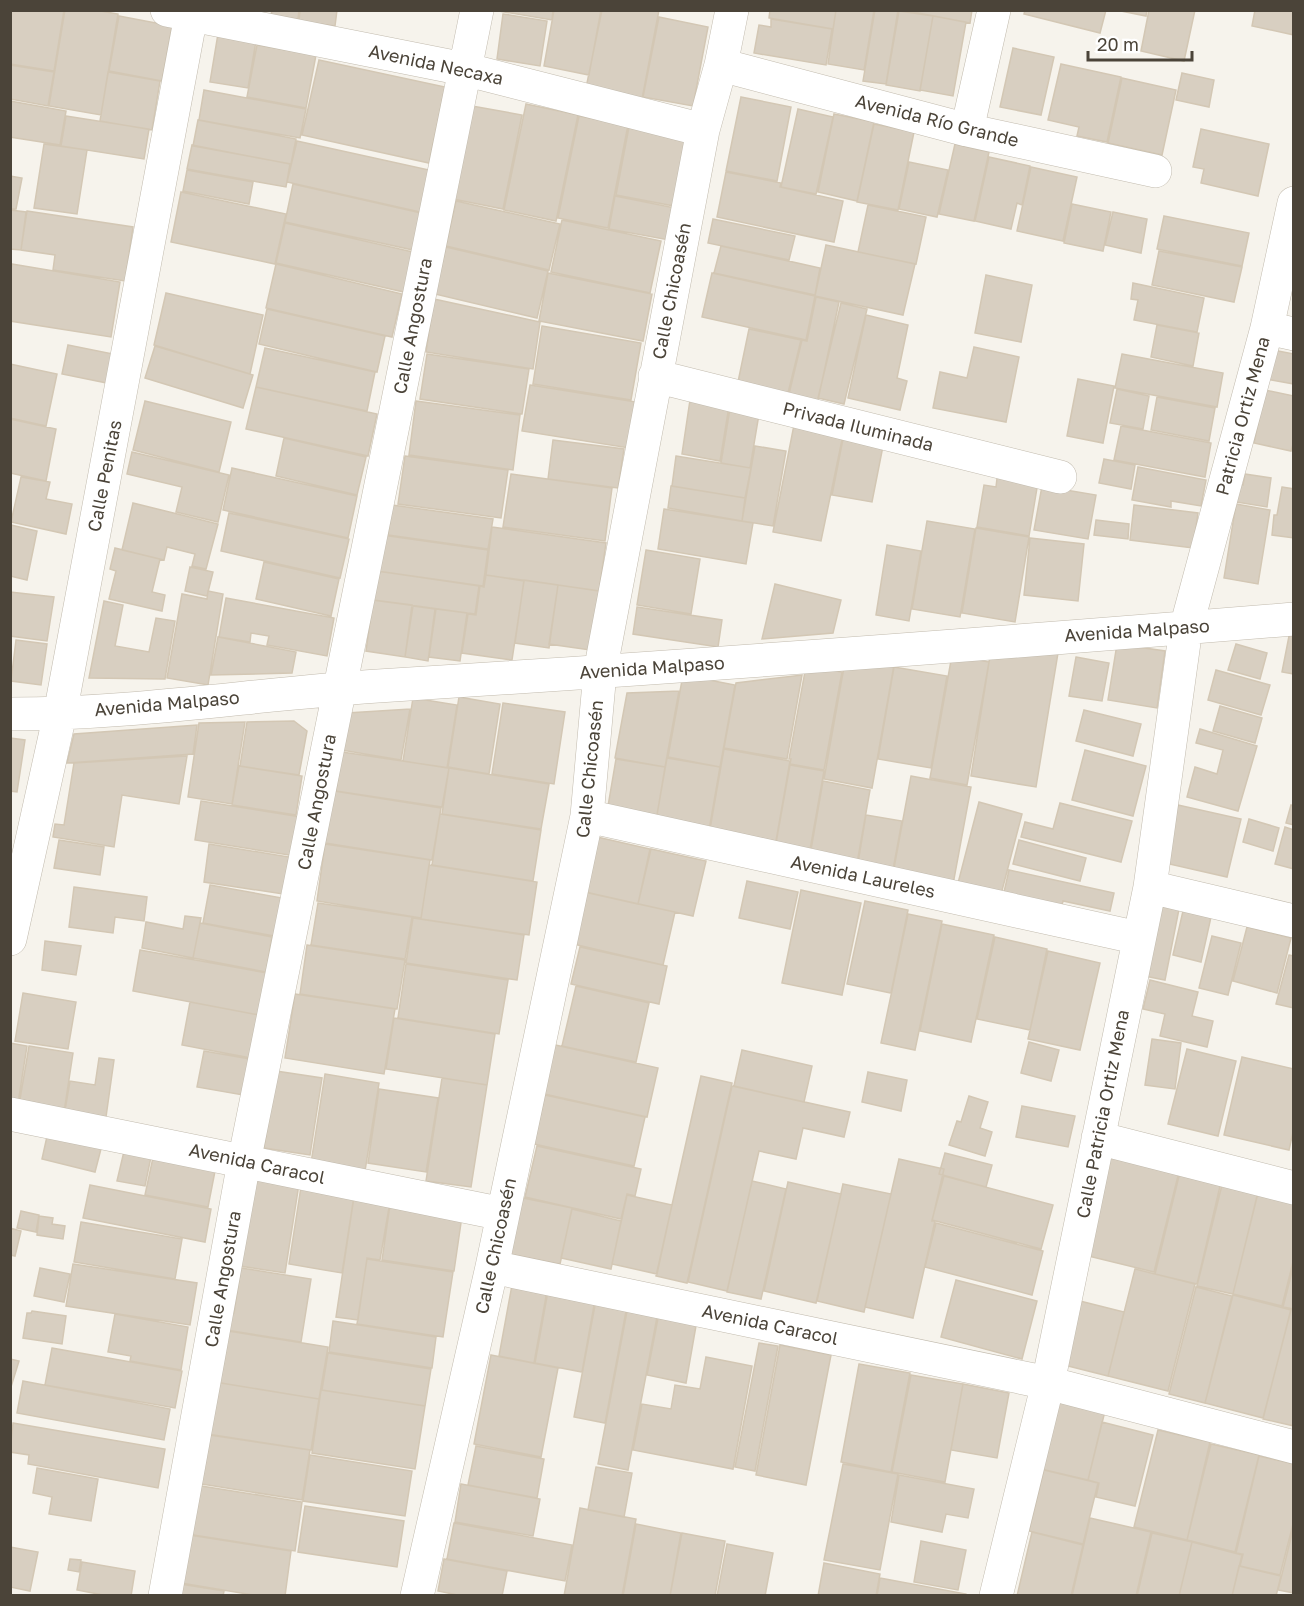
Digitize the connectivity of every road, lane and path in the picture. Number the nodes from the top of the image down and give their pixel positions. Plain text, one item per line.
1 (477, 10) edge
2 (732, 10) edge
3 (994, 10) edge
4 (183, 12) edge
5 (721, 65) junction
6 (464, 69) junction
7 (704, 130) junction
8 (967, 130) junction
9 (1155, 171) dead end
10 (1293, 203) edge
11 (1280, 331) edge
12 (656, 376) junction
13 (1060, 477) dead end
14 (1293, 619) edge
15 (1186, 628) junction
16 (600, 672) junction
17 (340, 689) junction
18 (10, 714) edge
19 (60, 714) junction
20 (587, 816) junction
21 (1150, 887) junction
22 (1293, 921) edge
23 (1139, 938) junction
24 (10, 939) edge
25 (10, 1114) edge
26 (1098, 1138) junction
27 (244, 1162) junction
28 (1293, 1188) edge
29 (503, 1214) junction
30 (492, 1267) junction
31 (1048, 1383) junction
32 (1293, 1447) edge
33 (165, 1596) edge
34 (417, 1596) edge
35 (996, 1596) edge

1 - 6 street, Calle Angostura
2 - 5 street, Calle Chicoasén
3 - 8 street
4 - 6 street, Avenida Necaxa
4 - 19 street, Calle Penitas
5 - 7 street, Calle Chicoasén
5 - 8 street, Avenida Río Grande
6 - 7 street, Avenida Necaxa
6 - 17 street, Calle Angostura
7 - 12 street, Calle Chicoasén
8 - 9 street, Avenida Río Grande
10 - 11 street, Patricia Ortiz Mena
11 - 15 street, Patricia Ortiz Mena
12 - 13 street, Privada Iluminada
12 - 16 street, Calle Chicoasén
14 - 15 street, Avenida Malpaso
15 - 16 street, Avenida Malpaso
15 - 21 street, Calle Patricia Ortiz Mena
16 - 17 street, Avenida Malpaso
16 - 20 street, Calle Chicoasén
17 - 19 street, Avenida Malpaso
17 - 27 street, Calle Angostura
18 - 19 street, Avenida Malpaso
19 - 24 street, Calle Penitas
20 - 23 street, Avenida Laureles
20 - 29 street, Calle Chicoasén
21 - 22 street
21 - 23 street, Calle Patricia Ortiz Mena
23 - 26 street, Calle Patricia Ortiz Mena
25 - 27 street, Avenida Caracol
26 - 28 street
26 - 31 street, Calle Patricia Ortiz Mena
27 - 29 street, Avenida Caracol
27 - 33 street, Calle Angostura
29 - 30 street, Calle Chicoasén
30 - 31 street, Avenida Caracol
30 - 34 street, Calle Chicoasén
31 - 32 street, Avenida Caracol
31 - 35 street, Calle Patricia Ortiz Mena

